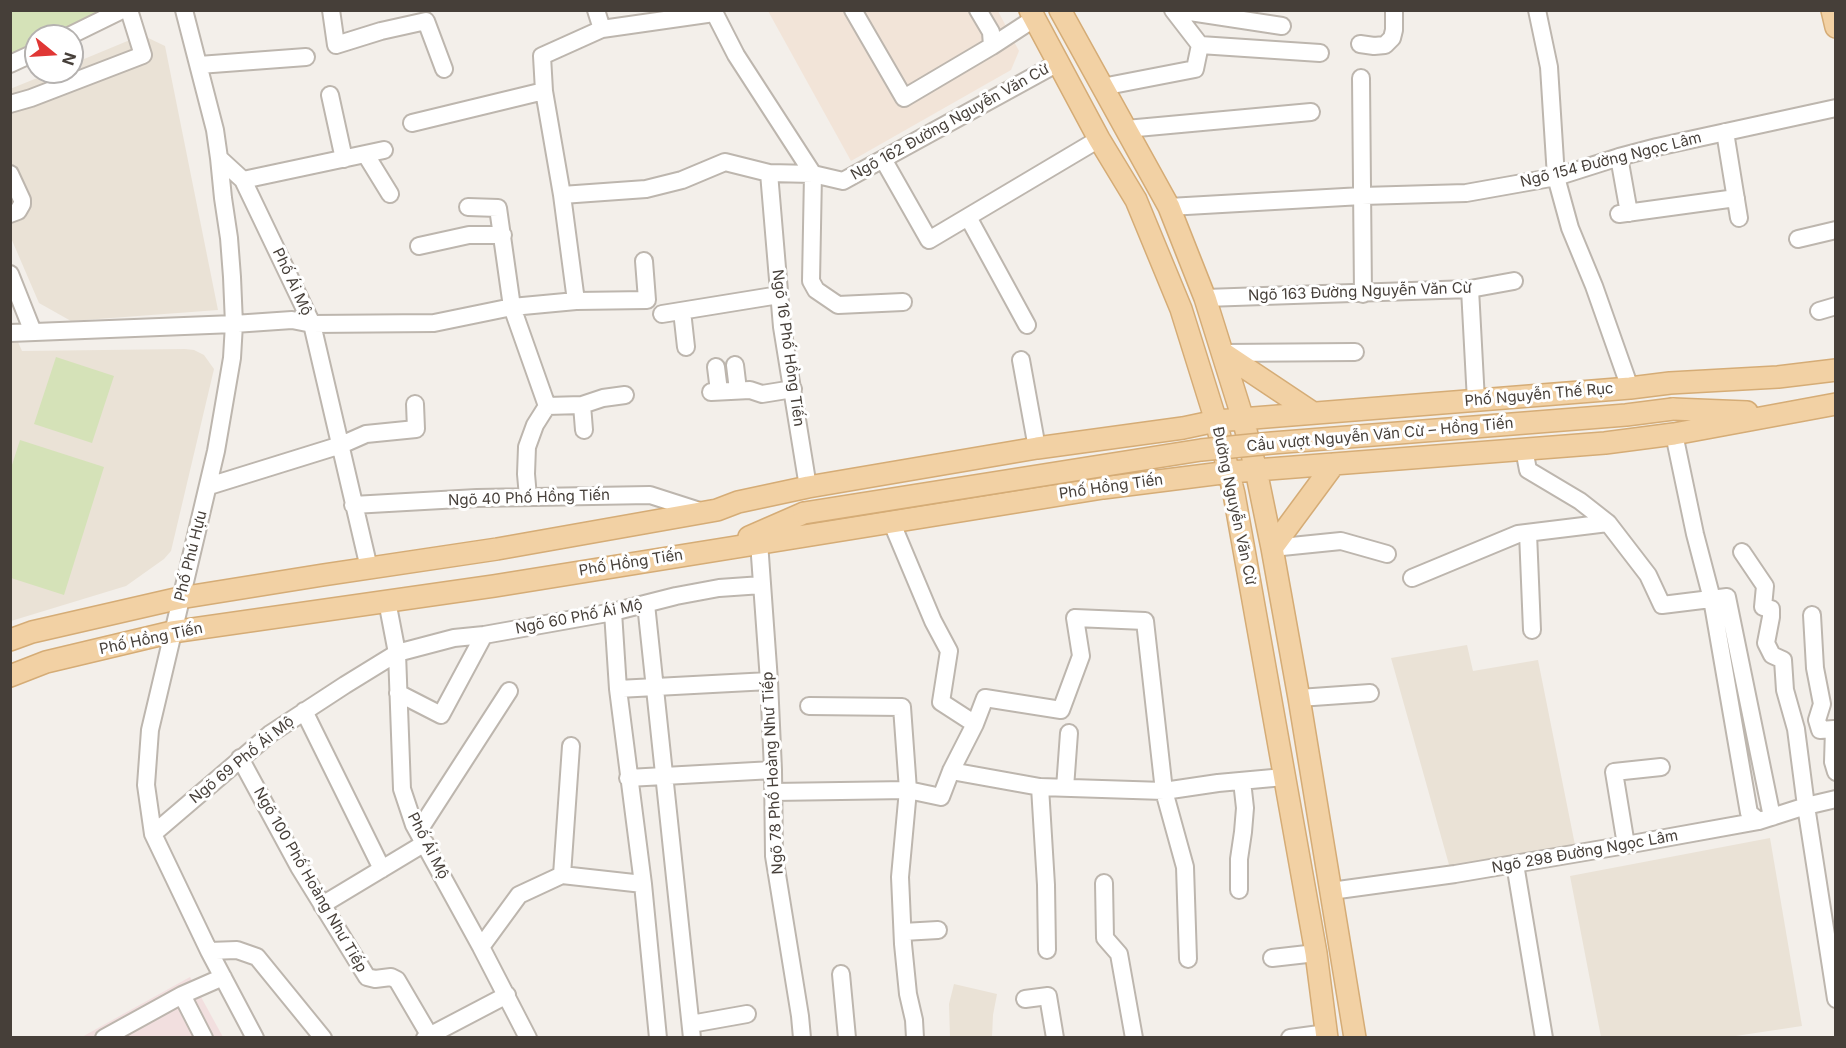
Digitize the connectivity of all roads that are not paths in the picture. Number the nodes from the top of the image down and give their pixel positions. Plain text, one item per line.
1 (122, 10) edge
2 (129, 10) edge
3 (184, 10) edge
4 (331, 10) edge
5 (596, 10) edge
6 (853, 10) edge
7 (978, 10) edge
8 (1060, 10) edge
9 (1175, 10) edge
10 (1394, 10) edge
11 (1537, 10) edge
12 (1832, 10) edge
13 (713, 12) edge
14 (1032, 14) edge
15 (1282, 26) dead end
16 (1836, 27) edge
17 (84, 29) edge
18 (602, 29) junction
19 (1360, 44) dead end
20 (1200, 45) junction
21 (992, 46) junction
22 (1320, 53) dead end
23 (306, 57) dead end
24 (24, 58) edge
25 (1058, 63) junction
26 (10, 64) edge
27 (199, 65) junction
28 (444, 69) dead end
29 (1361, 78) dead end
30 (1102, 87) junction
31 (544, 91) junction
32 (330, 95) dead end
33 (10, 104) edge
34 (1836, 108) edge
35 (1311, 112) dead end
36 (412, 123) dead end
37 (1126, 129) junction
38 (1725, 132) junction
39 (1099, 139) junction
40 (384, 150) dead end
41 (366, 155) junction
42 (1618, 157) junction
43 (219, 158) junction
44 (344, 159) junction
45 (883, 159) junction
46 (769, 173) junction
47 (10, 174) edge
48 (813, 174) junction
49 (1556, 177) junction
50 (243, 180) junction
51 (390, 194) dead end
52 (562, 195) junction
53 (1362, 196) junction
54 (1736, 198) junction
55 (468, 207) dead end
56 (1169, 207) junction
57 (10, 214) edge
58 (968, 217) junction
59 (1739, 218) dead end
60 (1836, 230) edge
61 (503, 235) junction
62 (1798, 239) dead end
63 (419, 246) dead end
64 (644, 261) dead end
65 (10, 274) edge
66 (1514, 280) dead end
67 (778, 287) junction
68 (1470, 289) junction
69 (1363, 294) junction
70 (1205, 298) junction
71 (576, 301) junction
72 (903, 302) dead end
73 (1836, 306) edge
74 (512, 307) junction
75 (682, 311) junction
76 (1819, 311) dead end
77 (662, 314) dead end
78 (234, 324) junction
79 (312, 324) junction
80 (1027, 325) dead end
81 (33, 332) junction
82 (10, 333) edge
83 (686, 347) dead end
84 (1355, 352) dead end
85 (1223, 353) junction
86 (1022, 360) dead end
87 (735, 365) dead end
88 (716, 367) dead end
89 (1836, 370) edge
90 (1778, 377) junction
91 (1630, 388) junction
92 (794, 389) junction
93 (738, 390) junction
94 (624, 395) dead end
95 (585, 398) junction
96 (1476, 401) junction
97 (415, 404) dead end
98 (1836, 404) edge
99 (547, 406) junction
100 (1673, 409) junction
101 (1313, 413) junction
102 (1784, 413) junction
103 (1243, 419) junction
104 (1216, 421) junction
105 (584, 430) dead end
106 (1674, 434) junction
107 (341, 445) junction
108 (1037, 448) junction
109 (1524, 449) junction
110 (1334, 464) junction
111 (1256, 470) junction
112 (1230, 472) junction
113 (209, 486) junction
114 (808, 487) junction
115 (528, 497) junction
116 (353, 505) junction
117 (710, 511) junction
118 (804, 513) junction
119 (891, 521) junction
120 (1608, 523) junction
121 (1528, 533) junction
122 (759, 543) junction
123 (1272, 548) junction
124 (723, 549) junction
125 (1742, 552) dead end
126 (1387, 554) dead end
127 (369, 568) junction
128 (1412, 578) dead end
129 (762, 585) junction
130 (180, 598) junction
131 (1712, 599) junction
132 (387, 601) junction
133 (645, 604) junction
134 (613, 612) junction
135 (1812, 615) dead end
136 (1532, 630) dead end
137 (172, 632) junction
138 (484, 635) junction
139 (10, 640) edge
140 (397, 653) junction
141 (10, 676) edge
142 (769, 681) junction
143 (654, 687) junction
144 (618, 690) junction
145 (509, 692) dead end
146 (398, 693) junction
147 (1370, 693) dead end
148 (1299, 698) junction
149 (809, 706) dead end
150 (304, 711) junction
151 (975, 724) junction
152 (1069, 733) dead end
153 (571, 746) dead end
154 (240, 758) junction
155 (1661, 766) dead end
156 (773, 770) junction
157 (951, 771) junction
158 (1836, 772) edge
159 (664, 775) junction
160 (1284, 777) junction
161 (628, 778) junction
162 (1242, 781) junction
163 (1040, 787) junction
164 (1065, 788) junction
165 (908, 790) junction
166 (1164, 791) junction
167 (773, 792) junction
168 (1836, 799) edge
169 (1806, 806) junction
170 (1765, 819) junction
171 (153, 834) junction
172 (421, 838) junction
173 (1626, 845) junction
174 (1515, 864) junction
175 (382, 869) junction
176 (562, 875) junction
177 (1104, 883) dead end
178 (643, 884) junction
179 (1239, 890) dead end
180 (1331, 891) junction
181 (322, 905) junction
182 (938, 930) dead end
183 (903, 932) junction
184 (482, 947) junction
185 (1047, 950) dead end
186 (209, 951) junction
187 (1316, 953) junction
188 (1272, 958) dead end
189 (1188, 959) dead end
190 (841, 974) dead end
191 (223, 977) junction
192 (182, 995) junction
193 (507, 995) junction
194 (1025, 999) dead end
195 (1836, 999) edge
196 (747, 1014) dead end
197 (692, 1031) edge
198 (1327, 1035) edge
199 (428, 1037) edge
200 (104, 1038) edge
201 (204, 1038) edge
202 (255, 1038) edge
203 (323, 1038) edge
204 (528, 1038) edge
205 (658, 1038) edge
206 (802, 1038) edge
207 (847, 1038) edge
208 (915, 1038) edge
209 (1055, 1038) edge
210 (1134, 1038) edge
211 (1290, 1038) edge
212 (1355, 1038) edge
213 (1544, 1038) edge

1 - 17 street
2 - 33 street
3 - 27 street
4 - 28 street
5 - 18 street
6 - 21 street
7 - 21 street
8 - 30 main road, Đường Nguyễn Văn Cừ
9 - 15 street
9 - 20 street
10 - 19 street
11 - 49 street
12 - 16 main road
13 - 18 street
13 - 48 street
14 - 21 street
14 - 25 main road, Đường Nguyễn Văn Cừ
18 - 31 street
20 - 22 street
20 - 30 street
23 - 27 street
24 - 26 street
25 - 39 main road, Đường Nguyễn Văn Cừ
25 - 45 street, Ngõ 162 Đường Nguyễn Văn Cừ
27 - 43 street
29 - 53 street
30 - 37 main road, Đường Nguyễn Văn Cừ
31 - 36 street
31 - 52 street
32 - 44 street
34 - 38 street, Ngõ 154 Đường Ngọc Lâm
35 - 37 street
37 - 56 main road, Đường Nguyễn Văn Cừ
38 - 42 street, Ngõ 154 Đường Ngọc Lâm
38 - 54 street
39 - 58 street
39 - 104 main road, Đường Nguyễn Văn Cừ
40 - 41 street
41 - 44 street
41 - 51 street
42 - 49 street, Ngõ 154 Đường Ngọc Lâm
42 - 54 street
43 - 50 street, Phố Ái Mộ
43 - 78 street, Phố Phú Hựu
44 - 50 street
45 - 48 street, Ngõ 162 Đường Nguyễn Văn Cừ
45 - 58 street
46 - 48 street, Ngõ 162 Đường Nguyễn Văn Cừ
46 - 52 street, Ngõ 162 Đường Nguyễn Văn Cừ
46 - 67 street, Ngõ 16 Phố Hồng Tiến
47 - 57 street
48 - 72 street
49 - 53 street, Ngõ 154 Đường Ngọc Lâm
49 - 91 street
50 - 79 street, Phố Ái Mộ
52 - 71 street
53 - 56 street, Ngõ 154 Đường Ngọc Lâm
53 - 69 street
54 - 59 street
55 - 61 street
56 - 70 main road, Đường Nguyễn Văn Cừ
58 - 80 street
60 - 62 street
61 - 63 street
61 - 74 street
64 - 71 street
65 - 81 street
66 - 68 street, Ngõ 163 Đường Nguyễn Văn Cừ
67 - 75 street
67 - 92 street, Ngõ 16 Phố Hồng Tiến
68 - 69 street, Ngõ 163 Đường Nguyễn Văn Cừ
68 - 96 street
69 - 70 street, Ngõ 163 Đường Nguyễn Văn Cừ
70 - 85 main road, Đường Nguyễn Văn Cừ
71 - 74 street
73 - 76 street
74 - 79 street
74 - 99 street
75 - 77 street
75 - 83 street
78 - 79 street
78 - 81 street
78 - 113 street, Phố Phú Hựu
79 - 107 street, Phố Ái Mộ
81 - 82 street
84 - 85 street
85 - 101 main road
85 - 103 main road, Đường Nguyễn Văn Cừ
86 - 108 street
87 - 93 street
88 - 93 street
89 - 90 main road, Phố Nguyễn Thế Rục
90 - 91 main road, Phố Nguyễn Thế Rục
90 - 100 main road
91 - 96 main road, Phố Nguyễn Thế Rục
92 - 93 street
92 - 114 street, Ngõ 16 Phố Hồng Tiến
94 - 95 street
95 - 99 street
95 - 105 street
96 - 101 main road, Phố Nguyễn Thế Rục
97 - 107 street
98 - 102 main road
99 - 115 street
100 - 102 main road
100 - 118 main road, Cầu vượt Nguyễn Văn Cừ – Hồng Tiến, bridge
101 - 103 main road, Phố Nguyễn Thế Rục
102 - 106 main road
103 - 104 main road
103 - 111 main road, Đường Nguyễn Văn Cừ
104 - 108 main road
104 - 112 main road, Đường Nguyễn Văn Cừ
106 - 109 main road
106 - 131 street
107 - 113 street
107 - 116 street, Phố Ái Mộ
108 - 114 main road
109 - 110 main road
109 - 120 street
110 - 111 main road
110 - 123 main road
111 - 112 main road, Phố Hồng Tiến
111 - 123 main road, Đường Nguyễn Văn Cừ
112 - 119 main road, Phố Hồng Tiến
112 - 160 main road, Đường Nguyễn Văn Cừ
113 - 130 street, Phố Phú Hựu
114 - 117 main road
115 - 116 street, Ngõ 40 Phố Hồng Tiến
115 - 117 street, Ngõ 40 Phố Hồng Tiến
116 - 127 street, Phố Ái Mộ
117 - 118 main road
117 - 127 main road
118 - 124 main road
119 - 122 main road, Phố Hồng Tiến
119 - 151 street
120 - 121 street
120 - 131 street
121 - 128 street
121 - 136 street
122 - 124 main road, Phố Hồng Tiến
122 - 129 street, Ngõ 78 Phố Hoàng Như Tiếp
123 - 126 street
123 - 148 main road, Đường Nguyễn Văn Cừ
124 - 132 main road, Phố Hồng Tiến
125 - 169 street
127 - 130 main road
129 - 133 street, Ngõ 60 Phố Ái Mộ
129 - 142 street, Ngõ 78 Phố Hoàng Như Tiếp
130 - 137 street, Phố Phú Hựu
130 - 139 main road
131 - 170 street
132 - 137 main road, Phố Hồng Tiến
132 - 140 street, Phố Ái Mộ
133 - 134 street, Ngõ 60 Phố Ái Mộ
133 - 143 street
134 - 138 street, Ngõ 60 Phố Ái Mộ
134 - 144 street
135 - 158 street
137 - 141 main road, Phố Hồng Tiến
137 - 171 street, Phố Phú Hựu
138 - 140 street, Ngõ 60 Phố Ái Mộ
138 - 146 street
140 - 146 street, Phố Ái Mộ
140 - 150 street, Ngõ 69 Phố Ái Mộ
142 - 143 street
142 - 156 street, Ngõ 78 Phố Hoàng Như Tiếp
143 - 144 street
143 - 159 street
144 - 161 street
145 - 172 street
146 - 172 street, Phố Ái Mộ
147 - 148 street
148 - 180 main road, Đường Nguyễn Văn Cừ
149 - 165 street
150 - 154 street, Ngõ 69 Phố Ái Mộ
150 - 175 street
151 - 157 street
151 - 166 street
152 - 164 street
153 - 176 street
154 - 171 street, Ngõ 69 Phố Ái Mộ
154 - 181 street, Ngõ 100 Phố Hoàng Như Tiếp
155 - 173 street
156 - 159 street
156 - 167 street, Ngõ 78 Phố Hoàng Như Tiếp
157 - 163 street
157 - 165 street
159 - 161 street
159 - 197 street
160 - 162 street
160 - 187 main road, Đường Nguyễn Văn Cừ
161 - 178 street
162 - 166 street
162 - 179 street
163 - 164 street
163 - 185 street
164 - 166 street
165 - 167 street
165 - 183 street
166 - 189 street
167 - 206 street, Ngõ 78 Phố Hoàng Như Tiếp
168 - 169 street, Ngõ 298 Đường Ngọc Lâm
169 - 170 street, Ngõ 298 Đường Ngọc Lâm
169 - 195 street
170 - 173 street, Ngõ 298 Đường Ngọc Lâm
171 - 186 street, Phố Phú Hựu
172 - 175 street
172 - 184 street, Phố Ái Mộ
173 - 174 street, Ngõ 298 Đường Ngọc Lâm
174 - 180 street, Ngõ 298 Đường Ngọc Lâm
174 - 213 street
175 - 181 street
176 - 178 street
176 - 184 street
177 - 210 street
178 - 205 street
180 - 212 main road, Đường Nguyễn Văn Cừ
181 - 199 street, Ngõ 100 Phố Hoàng Như Tiếp
182 - 183 street
183 - 208 street
184 - 193 street, Phố Ái Mộ
186 - 191 street, Phố Phú Hựu
186 - 203 street
187 - 188 street
187 - 198 main road, Đường Nguyễn Văn Cừ
190 - 207 street
191 - 192 street
191 - 202 street, Phố Phú Hựu
192 - 200 street
192 - 201 street
193 - 199 street
193 - 204 street, Phố Ái Mộ
194 - 209 street
196 - 197 street
198 - 211 street

